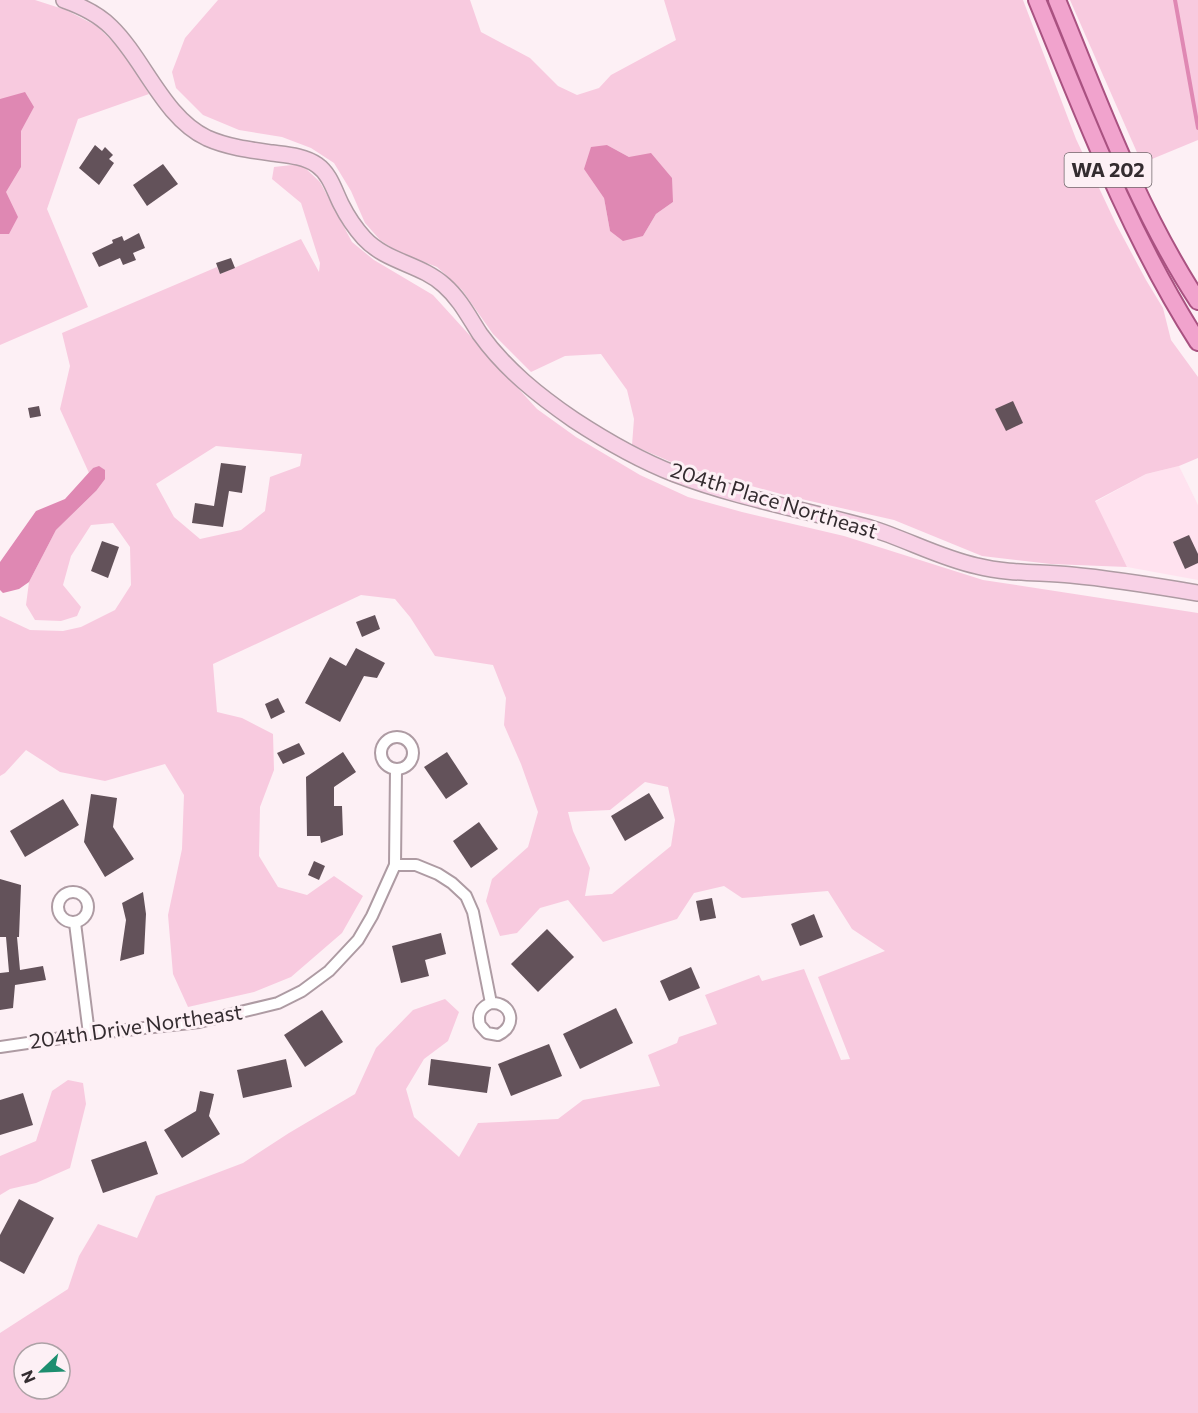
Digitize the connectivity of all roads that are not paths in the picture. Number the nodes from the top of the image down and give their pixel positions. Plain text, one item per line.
1 (64, 0) edge
2 (1037, 0) edge
3 (1058, 0) edge
4 (1198, 301) edge
5 (1198, 342) edge
6 (1198, 593) edge
7 (396, 769) dead end
8 (395, 865) junction
9 (75, 923) dead end
10 (491, 1003) dead end
11 (89, 1034) junction
12 (0, 1047) edge

1 - 6 street, 204th Place Northeast
2 - 5 main road, WA 202
3 - 4 main road, WA 202
7 - 8 street, 204th Drive Northeast
8 - 10 street
8 - 11 street, 204th Drive Northeast
9 - 11 street
11 - 12 street, 204th Drive Northeast

